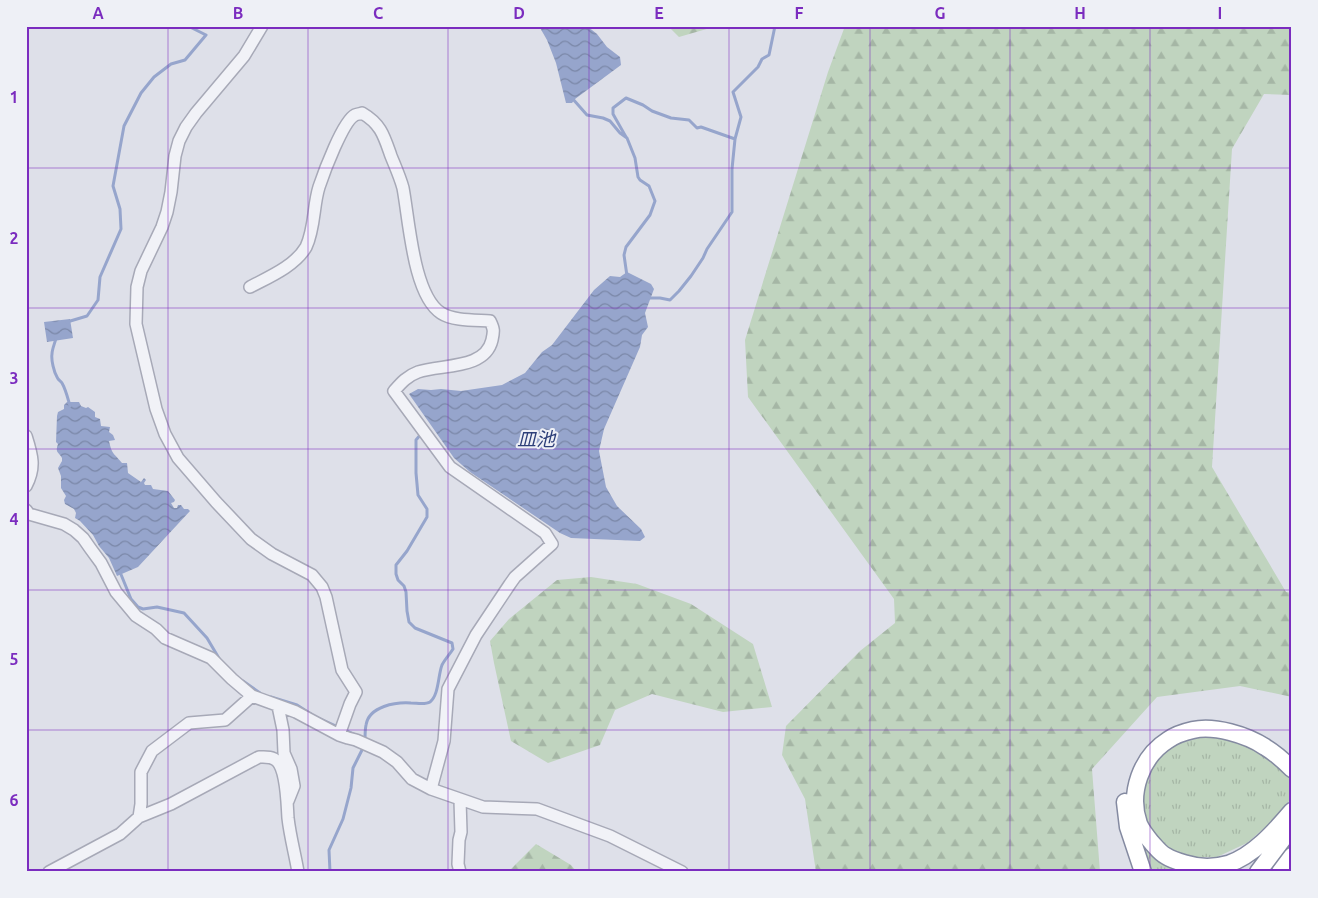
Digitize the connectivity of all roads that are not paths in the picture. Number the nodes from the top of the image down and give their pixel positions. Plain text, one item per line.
1 (262, 26) edge
2 (250, 287) dead end
3 (26, 436) edge
4 (26, 486) edge
5 (26, 510) edge
6 (252, 696) junction
7 (278, 706) junction
8 (341, 731) junction
9 (1292, 754) edge
10 (1292, 768) edge
11 (431, 789) junction
12 (460, 800) junction
13 (288, 803) junction
14 (1292, 811) edge
15 (139, 817) junction
16 (1292, 827) edge
17 (1292, 856) edge
18 (49, 872) edge
19 (298, 872) edge
20 (460, 872) edge
21 (682, 872) edge
22 (1143, 872) edge
23 (1258, 872) edge
24 (1280, 872) edge

1 - 8 street
2 - 11 street
3 - 4 street
5 - 6 street
6 - 7 street
6 - 15 street
7 - 8 street
7 - 13 street
8 - 11 street
9 - 22 highway
10 - 14 highway
11 - 12 street
12 - 20 street
12 - 21 street
13 - 15 street
13 - 19 street
15 - 18 street
16 - 23 highway
17 - 24 highway

